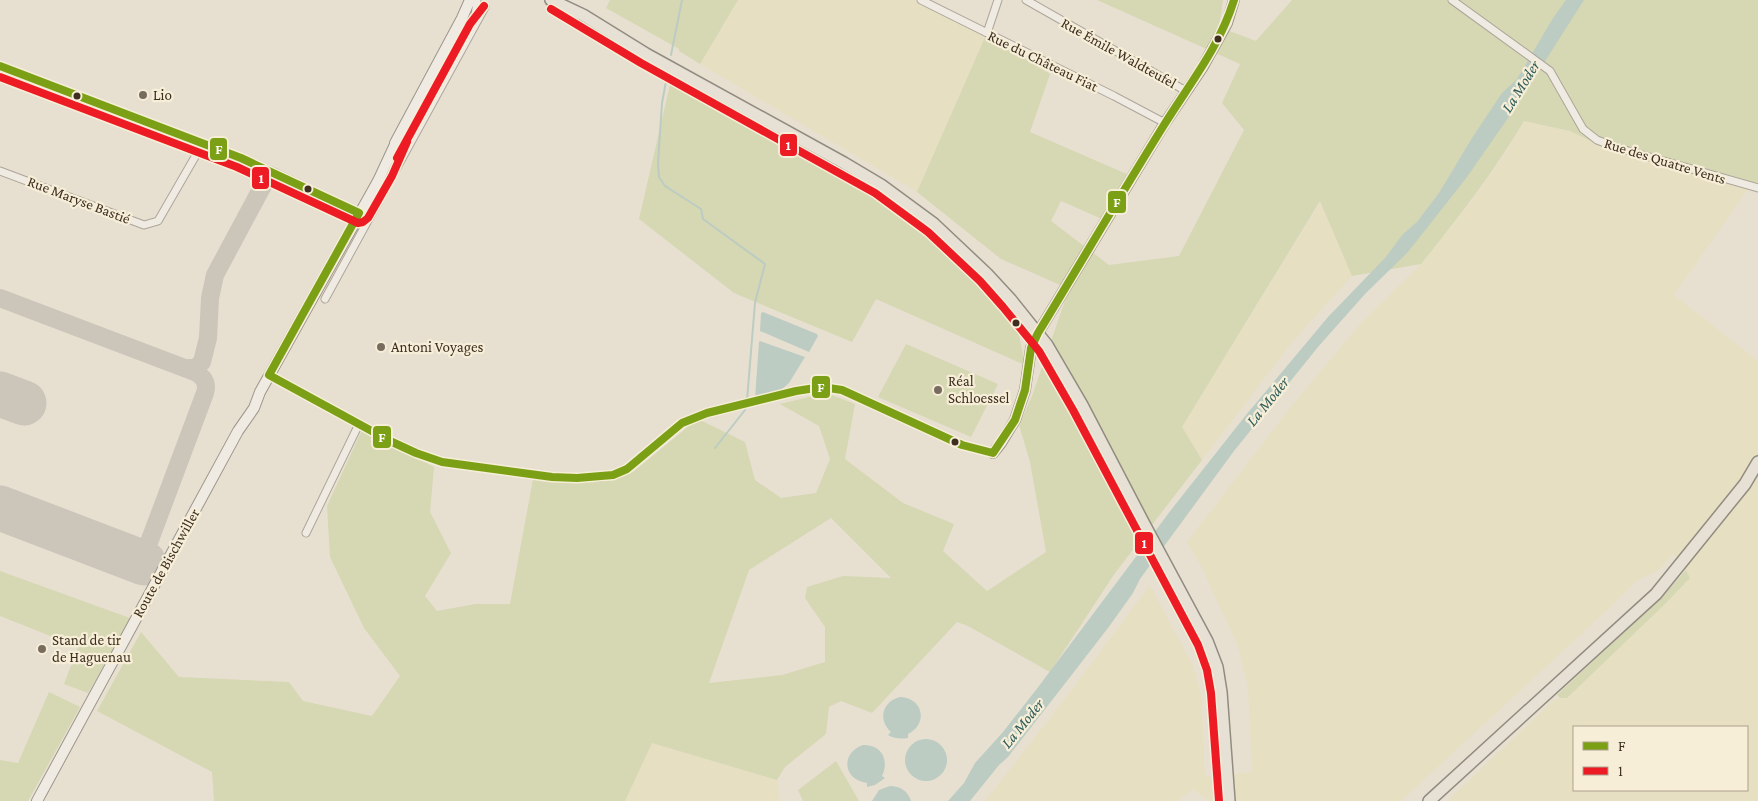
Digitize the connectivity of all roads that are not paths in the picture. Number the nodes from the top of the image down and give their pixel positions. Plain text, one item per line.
1 (470, 0) edge
2 (476, 0) edge
3 (551, 0) edge
4 (556, 0) edge
5 (921, 0) edge
6 (998, 0) edge
7 (1026, 0) edge
8 (1234, 0) edge
9 (1452, 0) edge
10 (485, 7) dead end
11 (567, 7) junction
12 (462, 18) junction
13 (474, 27) junction
14 (987, 33) junction
15 (0, 66) edge
16 (1186, 91) junction
17 (1165, 123) junction
18 (202, 143) junction
19 (0, 171) edge
20 (1758, 188) edge
21 (359, 213) junction
22 (369, 218) junction
23 (325, 299) dead end
24 (1038, 333) junction
25 (269, 375) junction
26 (359, 424) junction
27 (993, 453) joint
28 (1758, 462) edge
29 (306, 533) dead end
30 (37, 801) edge
31 (1229, 801) edge
32 (1430, 801) edge

1 - 12 street, Route de Bischwiller
2 - 12 street, Route de Bischwiller
2 - 13 street
3 - 11 main road
4 - 11 main road
5 - 14 street, Rue du Château Fiat
6 - 14 street
7 - 16 street, Rue Émile Waldteufel
8 - 16 street
9 - 20 street, Rue des Quatre Vents
10 - 13 street
11 - 24 main road
12 - 21 street, Route de Bischwiller
13 - 22 street
14 - 17 street, Rue du Château Fiat
15 - 18 street
16 - 17 street
17 - 24 street
18 - 19 street, Rue Maryse Bastié
18 - 21 street
21 - 22 street
21 - 25 street, Route de Bischwiller
22 - 23 street
24 - 27 street
24 - 31 main road
25 - 26 street
25 - 30 street, Route de Bischwiller
26 - 27 street
26 - 29 street
28 - 32 main road

